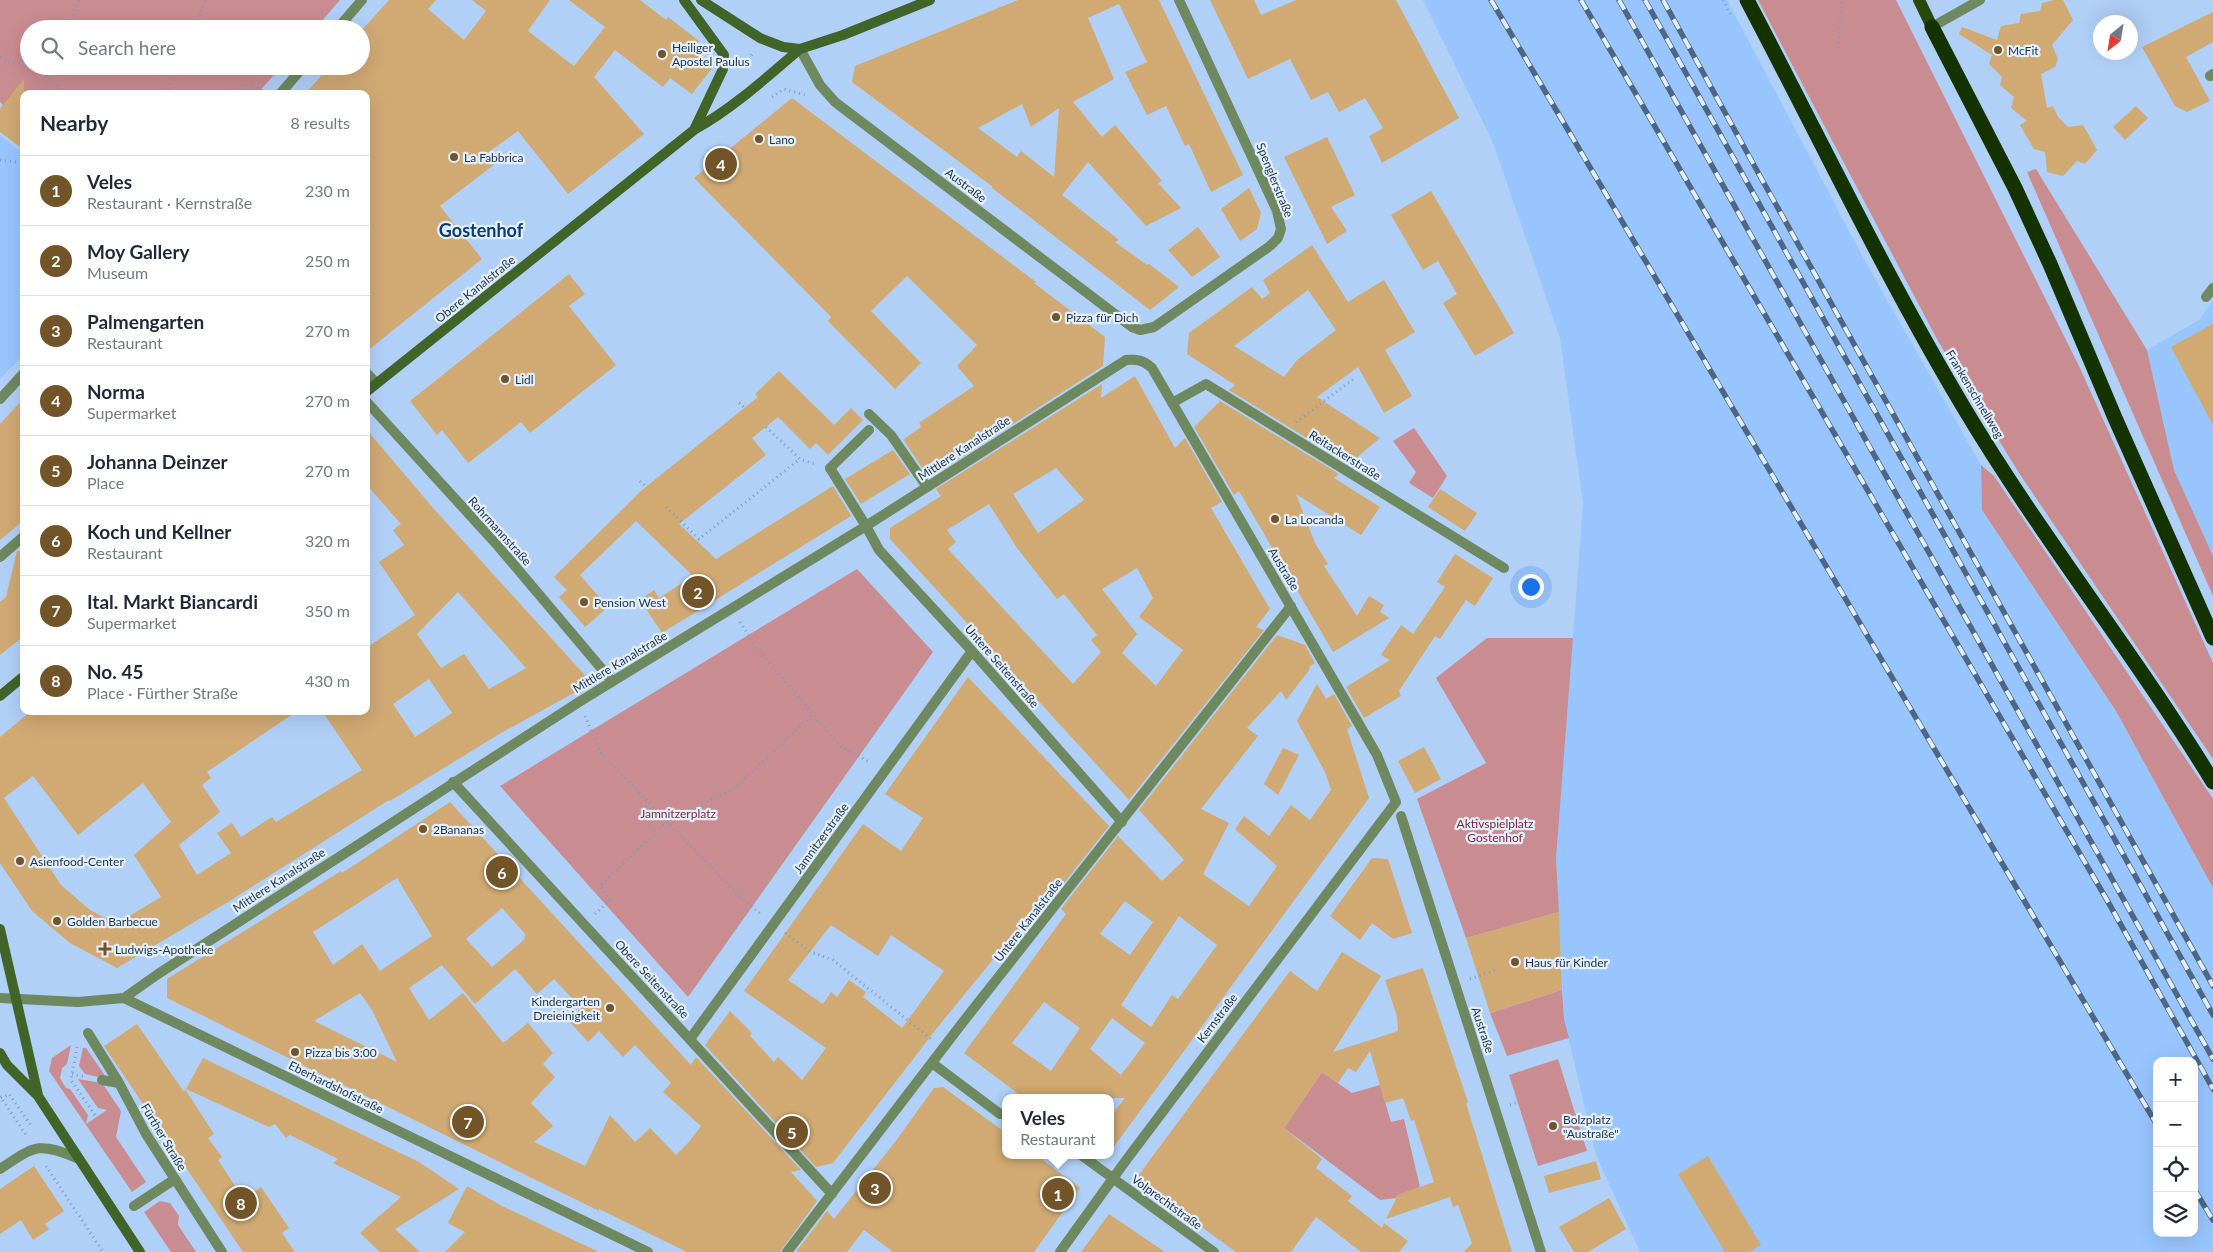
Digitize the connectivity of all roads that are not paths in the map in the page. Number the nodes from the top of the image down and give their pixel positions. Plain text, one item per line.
1 (362, 0) edge
2 (684, 0) edge
3 (701, 0) edge
4 (930, 0) edge
5 (1179, 0) edge
6 (1747, 0) edge
7 (1919, 0) edge
8 (1980, 0) edge
9 (345, 20) edge
10 (1932, 27) junction
11 (800, 49) junction
12 (296, 75) edge
13 (283, 90) edge
14 (694, 130) junction
15 (2213, 288) edge
16 (2206, 297) dead end
17 (1132, 328) joint
18 (1136, 359) joint
19 (370, 376) edge
20 (20, 377) edge
21 (376, 383) junction
22 (370, 388) edge
23 (0, 399) edge
24 (1172, 403) junction
25 (370, 405) edge
26 (869, 414) dead end
27 (869, 430) dead end
28 (927, 487) junction
29 (866, 526) junction
30 (20, 540) edge
31 (0, 557) edge
32 (1504, 568) dead end
33 (1291, 606) junction
34 (2213, 638) edge
35 (972, 651) junction
36 (20, 679) edge
37 (612, 680) junction
38 (0, 696) edge
39 (453, 782) junction
40 (2213, 782) edge
41 (1396, 802) joint
42 (1401, 816) dead end
43 (1122, 822) junction
44 (0, 929) edge
45 (0, 998) edge
46 (15, 998) junction
47 (124, 998) junction
48 (88, 1032) dead end
49 (690, 1039) junction
50 (0, 1053) edge
51 (932, 1063) junction
52 (102, 1080) dead end
53 (119, 1083) junction
54 (38, 1096) junction
55 (1002, 1114) edge
56 (79, 1159) junction
57 (1087, 1159) edge
58 (0, 1169) edge
59 (1113, 1178) junction
60 (175, 1179) junction
61 (832, 1194) junction
62 (134, 1206) dead end
63 (140, 1252) edge
64 (222, 1252) edge
65 (648, 1252) edge
66 (787, 1252) edge
67 (1060, 1252) edge
68 (1214, 1252) edge
69 (1541, 1252) edge

1 - 9 street
2 - 14 street, Obere Kanalstraße
3 - 11 street
4 - 11 street
5 - 17 street, Spenglerstraße
6 - 40 highway, Frankenschnellweg
7 - 10 main road
8 - 10 street
10 - 34 highway
11 - 14 street, Obere Kanalstraße
11 - 17 street, Austraße
12 - 13 street
14 - 21 street, Obere Kanalstraße
15 - 16 street
18 - 24 street, Austraße
18 - 28 street, Mittlere Kanalstraße
19 - 21 street
20 - 23 street
21 - 22 street, Obere Kanalstraße
24 - 32 street, Reitackerstraße
24 - 33 street, Austraße
25 - 37 street, Rohrmannstraße
26 - 28 street
27 - 29 street, Untere Seitenstraße
28 - 29 street, Mittlere Kanalstraße
29 - 35 street, Untere Seitenstraße
29 - 37 street, Mittlere Kanalstraße
30 - 31 street
33 - 41 street, Austraße
33 - 43 street, Untere Kanalstraße
35 - 43 street, Untere Seitenstraße
35 - 49 street, Jamnitzerstraße
36 - 38 street
37 - 39 street, Mittlere Kanalstraße
39 - 47 street, Mittlere Kanalstraße
39 - 49 street, Obere Seitenstraße
41 - 59 street, Kernstraße
42 - 69 street, Austraße
43 - 51 street, Untere Kanalstraße
44 - 46 street
45 - 46 street
46 - 47 street
46 - 54 street
47 - 65 street, Eberhardshofstraße
48 - 53 street, Fürther Straße
49 - 61 street, Obere Seitenstraße
50 - 54 street
51 - 55 street
51 - 61 street, Untere Kanalstraße
52 - 53 street
53 - 60 street, Fürther Straße
54 - 56 street
56 - 58 street
56 - 63 street
57 - 59 street, Volprechtstraße
59 - 67 street, Kernstraße
59 - 68 street, Volprechtstraße
60 - 62 street
60 - 64 street, Fürther Straße
61 - 66 street, Untere Kanalstraße

